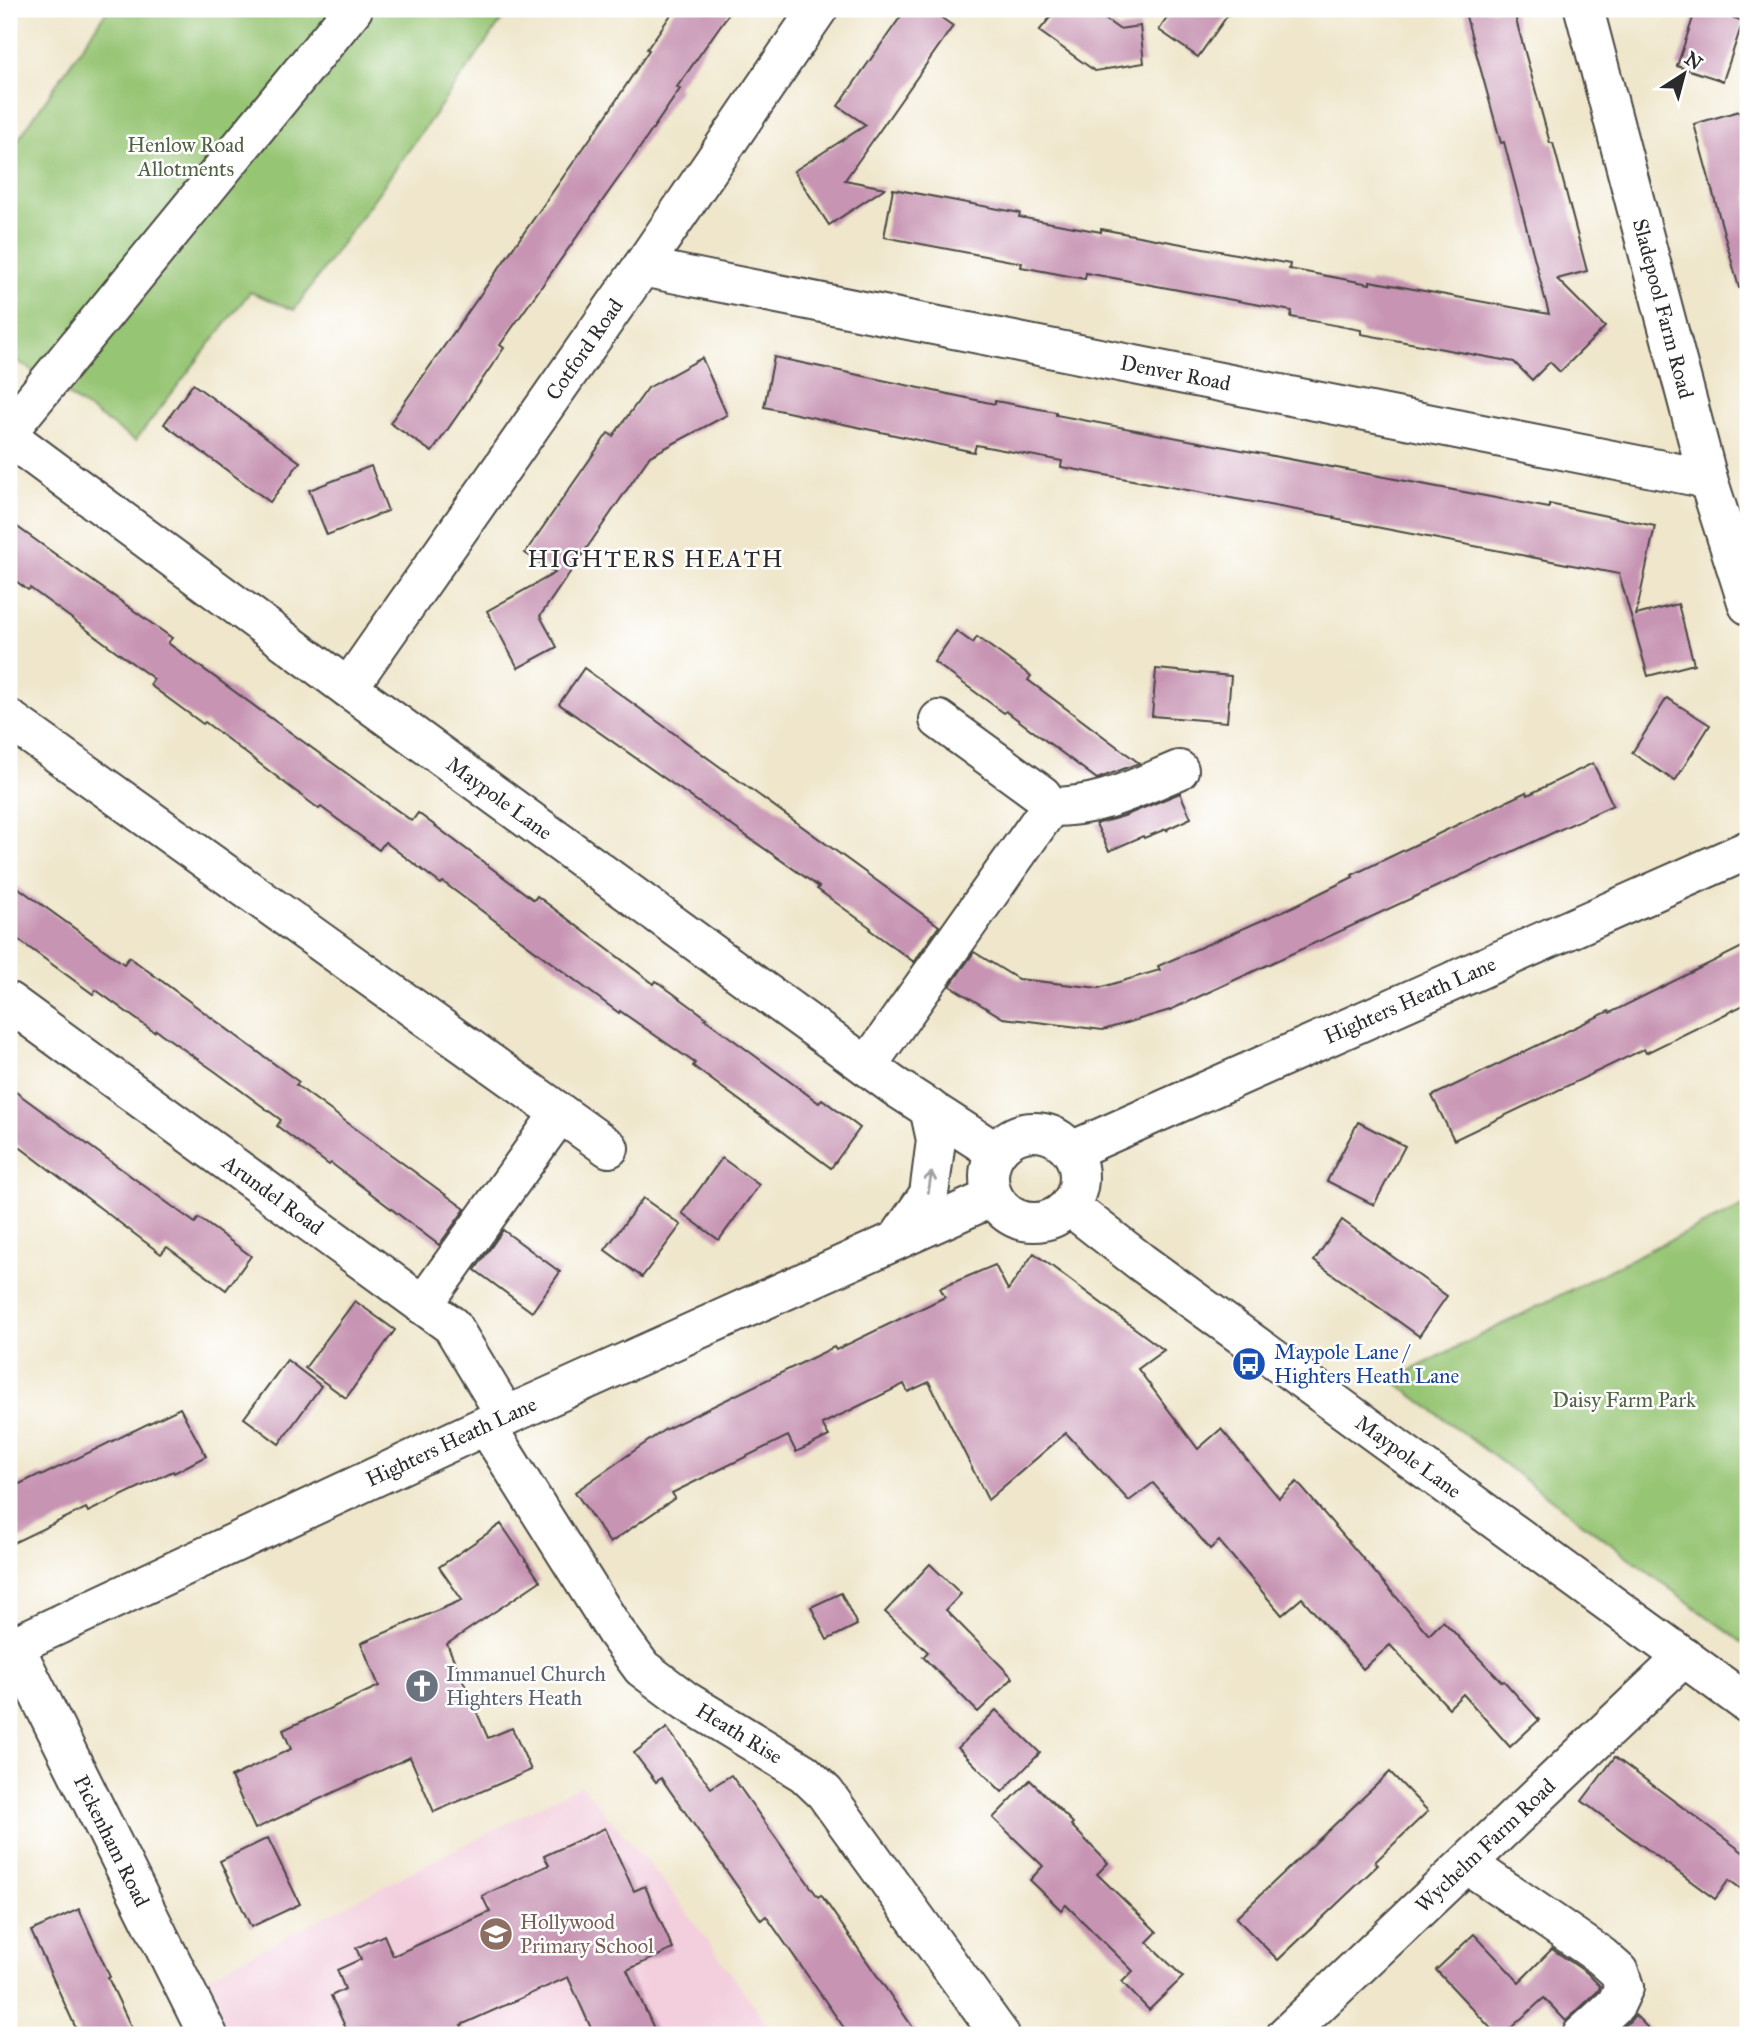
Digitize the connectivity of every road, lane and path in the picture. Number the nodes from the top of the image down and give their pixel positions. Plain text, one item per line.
1 (354, 9) edge
2 (818, 9) edge
3 (1584, 9) edge
4 (642, 267) junction
5 (9, 430) edge
6 (9, 437) edge
7 (1708, 479) junction
8 (1748, 605) edge
9 (348, 688) junction
10 (9, 719) edge
11 (939, 719) dead end
12 (1179, 770) dead end
13 (1050, 807) junction
14 (1748, 850) edge
15 (9, 1002) edge
16 (867, 1066) junction
17 (929, 1108) junction
18 (560, 1113) junction
19 (610, 1148) dead end
20 (1072, 1151) junction
21 (996, 1152) junction
22 (993, 1197) junction
23 (1069, 1206) junction
24 (897, 1240) junction
25 (423, 1305) junction
26 (496, 1421) junction
27 (11, 1647) edge
28 (1684, 1657) junction
29 (1748, 1704) edge
30 (1467, 1864) junction
31 (208, 2035) edge
32 (1000, 2035) edge
33 (1286, 2035) edge
34 (1582, 2035) edge

1 - 5 street
2 - 4 street, Cotford Road
3 - 7 street, Sladepool Farm Road
4 - 7 street, Denver Road
4 - 9 street, Cotford Road
6 - 9 street, Maypole Lane
7 - 8 street, Sladepool Farm Road
9 - 16 street, Maypole Lane
10 - 18 street
11 - 13 street
12 - 13 street
13 - 16 street
14 - 20 street, Highters Heath Lane
15 - 25 street, Arundel Road
16 - 17 street, Maypole Lane
17 - 21 street, Maypole Lane
24 -> 17 street
18 - 19 street
18 - 25 street
20 - 21 street
20 - 23 street
21 - 22 street
22 - 23 street
22 - 24 street, Highters Heath Lane
23 - 28 street, Maypole Lane
24 - 26 street, Highters Heath Lane
25 - 26 street, Arundel Road
26 - 27 street, Highters Heath Lane
26 - 32 street, Heath Rise
27 - 31 street, Pickenham Road
28 - 29 street, Maypole Lane
28 - 30 street, Wychelm Farm Road
30 - 33 street, Wychelm Farm Road
30 - 34 street

